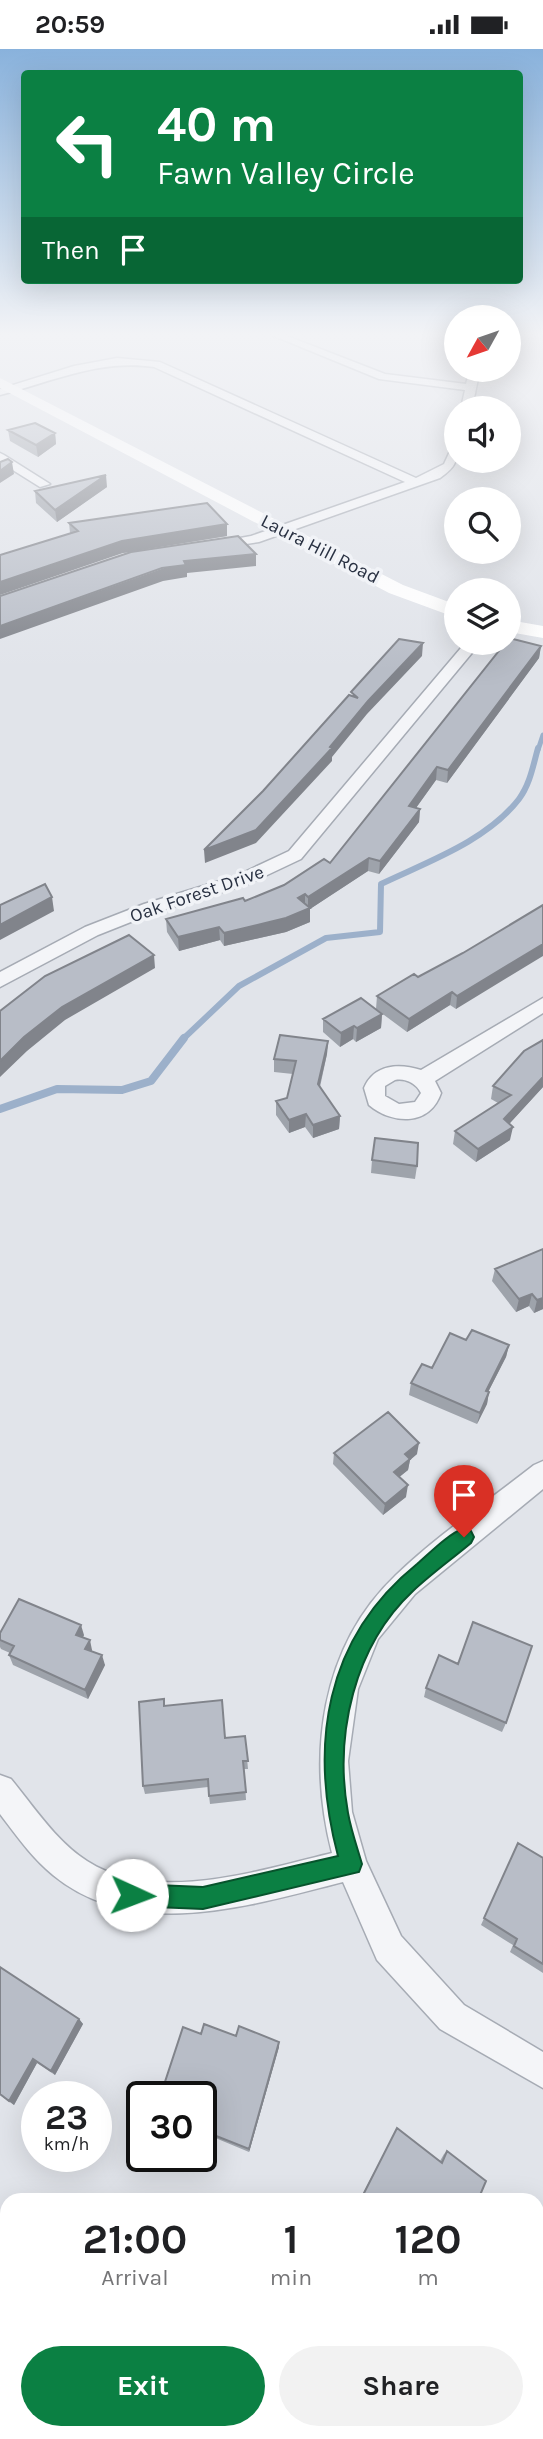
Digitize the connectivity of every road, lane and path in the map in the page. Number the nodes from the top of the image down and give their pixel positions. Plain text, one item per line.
1 (120, 448) edge
2 (339, 448) edge
3 (0, 457) edge
4 (444, 469) edge
5 (415, 482) junction
6 (44, 484) dead end
7 (281, 530) junction
8 (193, 548) edge
9 (444, 607) edge
10 (521, 628) edge
11 (543, 632) edge
12 (463, 655) edge
13 (0, 981) edge
14 (543, 1004) edge
15 (422, 1079) dead end
16 (543, 1473) edge
17 (0, 1790) edge
18 (351, 1864) junction
19 (543, 2071) edge

1 - 7 main road, Laura Hill Road
2 - 5 street
3 - 6 street
4 - 5 street
5 - 7 street
7 - 8 street
7 - 9 main road, Laura Hill Road
10 - 11 main road
12 - 13 street, Oak Forest Drive
14 - 15 street
16 - 18 street
17 - 18 street
18 - 19 street

